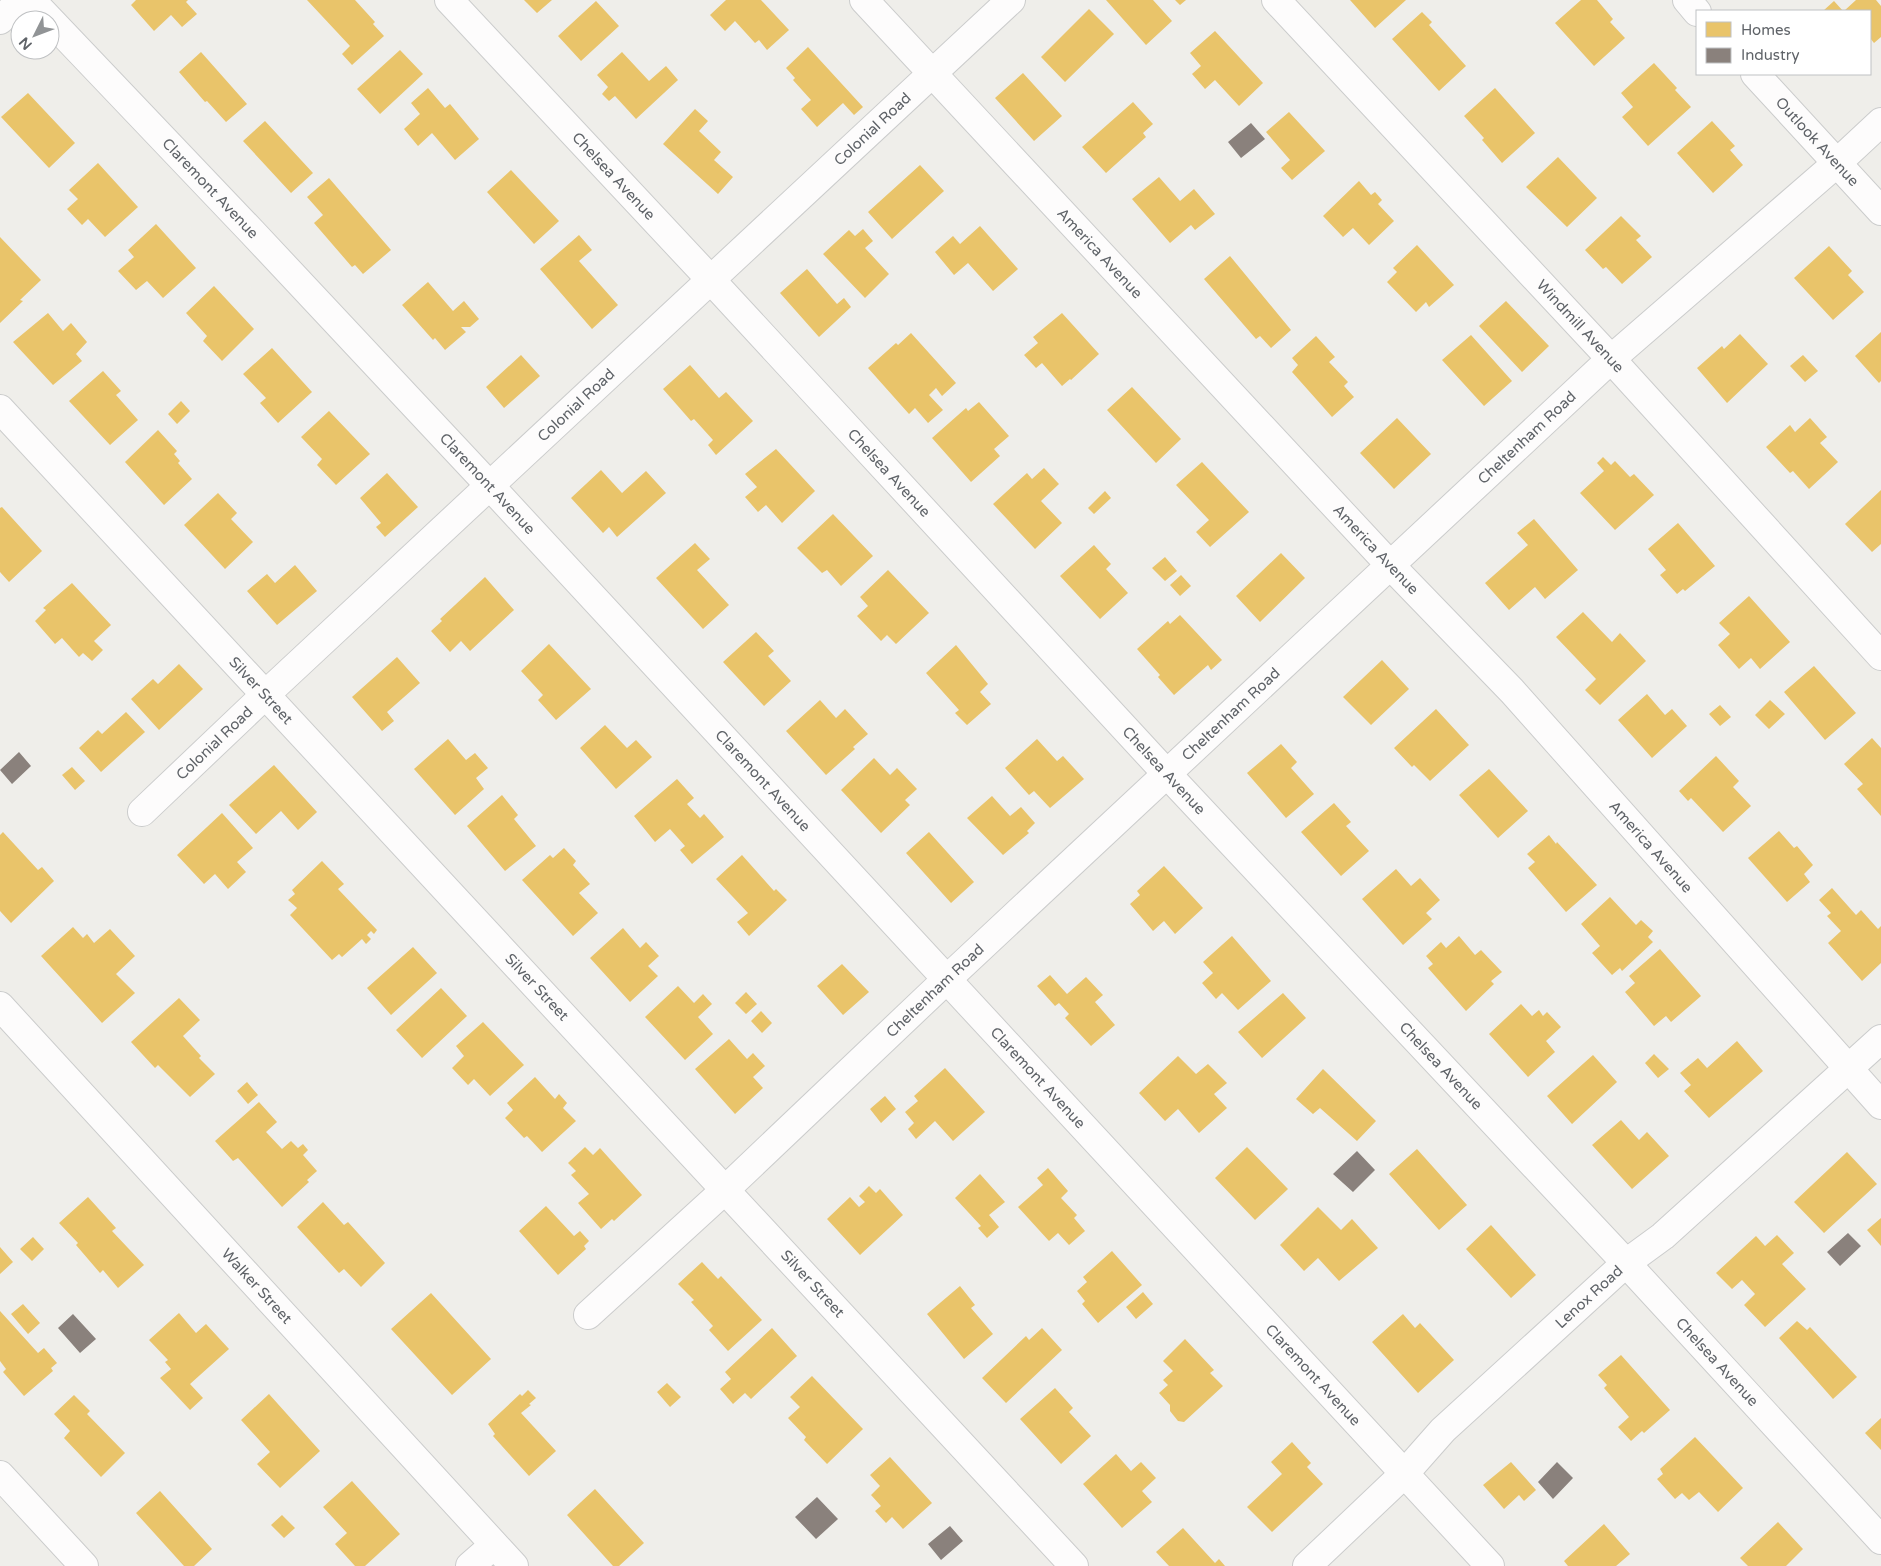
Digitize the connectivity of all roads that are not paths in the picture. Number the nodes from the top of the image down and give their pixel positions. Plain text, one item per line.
1 (22, 0) edge
2 (32, 0) edge
3 (449, 0) edge
4 (864, 0) edge
5 (1011, 0) edge
6 (1276, 0) edge
7 (1687, 0) edge
8 (1696, 11) edge
9 (0, 20) edge
10 (933, 74) junction
11 (1756, 75) edge
12 (1881, 122) edge
13 (1837, 163) junction
14 (1881, 211) edge
15 (711, 280) junction
16 (1611, 359) junction
17 (0, 409) edge
18 (490, 486) junction
19 (1391, 566) junction
20 (1881, 656) edge
21 (265, 696) junction
22 (1167, 774) junction
23 (142, 812) dead end
24 (946, 980) junction
25 (0, 1006) edge
26 (1881, 1039) edge
27 (1848, 1070) junction
28 (1881, 1105) edge
29 (726, 1189) junction
30 (1626, 1264) junction
31 (588, 1315) dead end
32 (1405, 1473) junction
33 (0, 1475) edge
34 (1881, 1540) edge
35 (494, 1545) junction
36 (84, 1566) edge
37 (470, 1566) edge
38 (514, 1566) edge
39 (1074, 1566) edge
40 (1307, 1566) edge
41 (1490, 1566) edge

1 - 9 street
2 - 18 street, Claremont Avenue
3 - 15 street, Chelsea Avenue
4 - 10 street, America Avenue
5 - 10 street, Colonial Road
6 - 16 street, Windmill Avenue
7 - 8 street
10 - 15 street, Colonial Road
10 - 19 street, America Avenue
11 - 13 street, Outlook Avenue
12 - 13 street, Cheltenham Road
13 - 14 street, Outlook Avenue
13 - 16 street, Cheltenham Road
15 - 18 street, Colonial Road
15 - 22 street, Chelsea Avenue
16 - 19 street, Cheltenham Road
16 - 20 street, Windmill Avenue
17 - 21 street, Silver Street
18 - 21 street, Colonial Road
18 - 24 street, Claremont Avenue
19 - 22 street, Cheltenham Road
19 - 27 street, America Avenue
21 - 23 street, Colonial Road
21 - 29 street, Silver Street
22 - 24 street, Cheltenham Road
22 - 30 street, Chelsea Avenue
24 - 29 street, Cheltenham Road
24 - 32 street, Claremont Avenue
25 - 35 street, Walker Street
26 - 27 street, Lenox Road
27 - 28 street, America Avenue
27 - 30 street, Lenox Road
29 - 31 street, Cheltenham Road
29 - 39 street, Silver Street
30 - 32 street, Lenox Road
30 - 34 street, Chelsea Avenue
32 - 40 street, Lenox Road
32 - 41 street, Claremont Avenue
33 - 36 street
35 - 37 street
35 - 38 street, Walker Street

